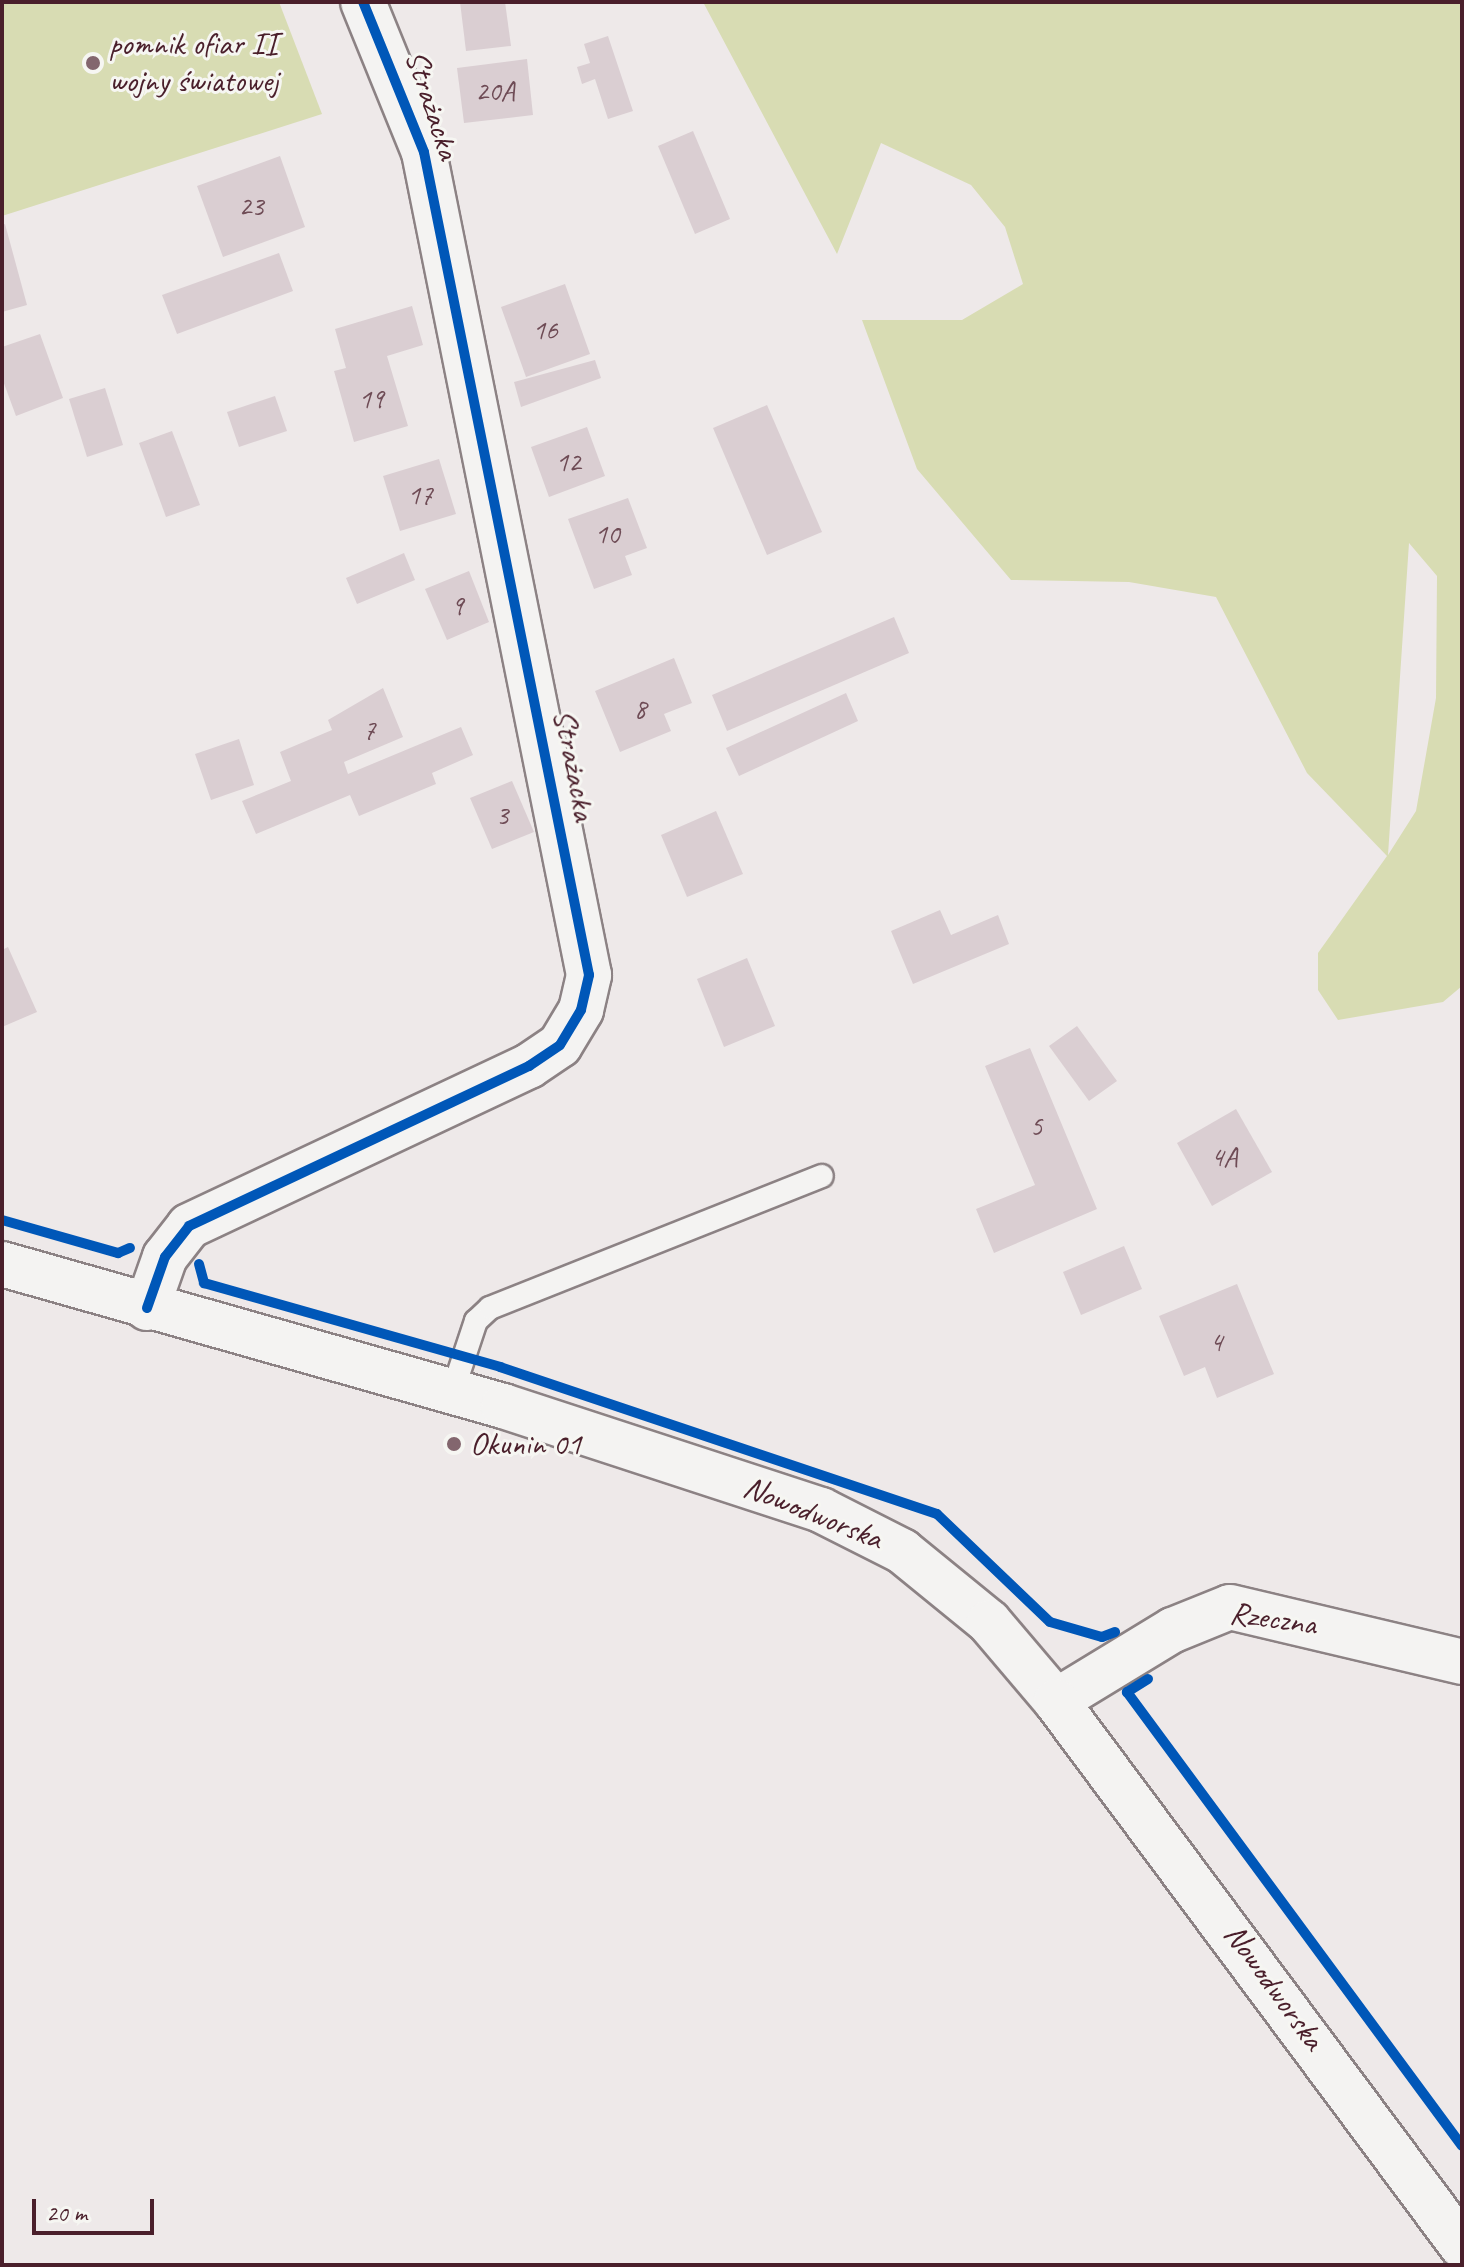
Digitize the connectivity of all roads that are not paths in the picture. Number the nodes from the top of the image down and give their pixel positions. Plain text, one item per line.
1 (363, 2) edge
2 (822, 1176) dead end
3 (2, 1264) edge
4 (147, 1308) junction
5 (453, 1390) junction
6 (1462, 1662) edge
7 (1056, 1701) junction
8 (1462, 2246) edge

1 - 4 street, Strażacka
2 - 5 lane
3 - 4 street, Nowodworska
4 - 5 street, Nowodworska
5 - 7 street, Nowodworska
6 - 7 street, Rzeczna
7 - 8 street, Nowodworska

